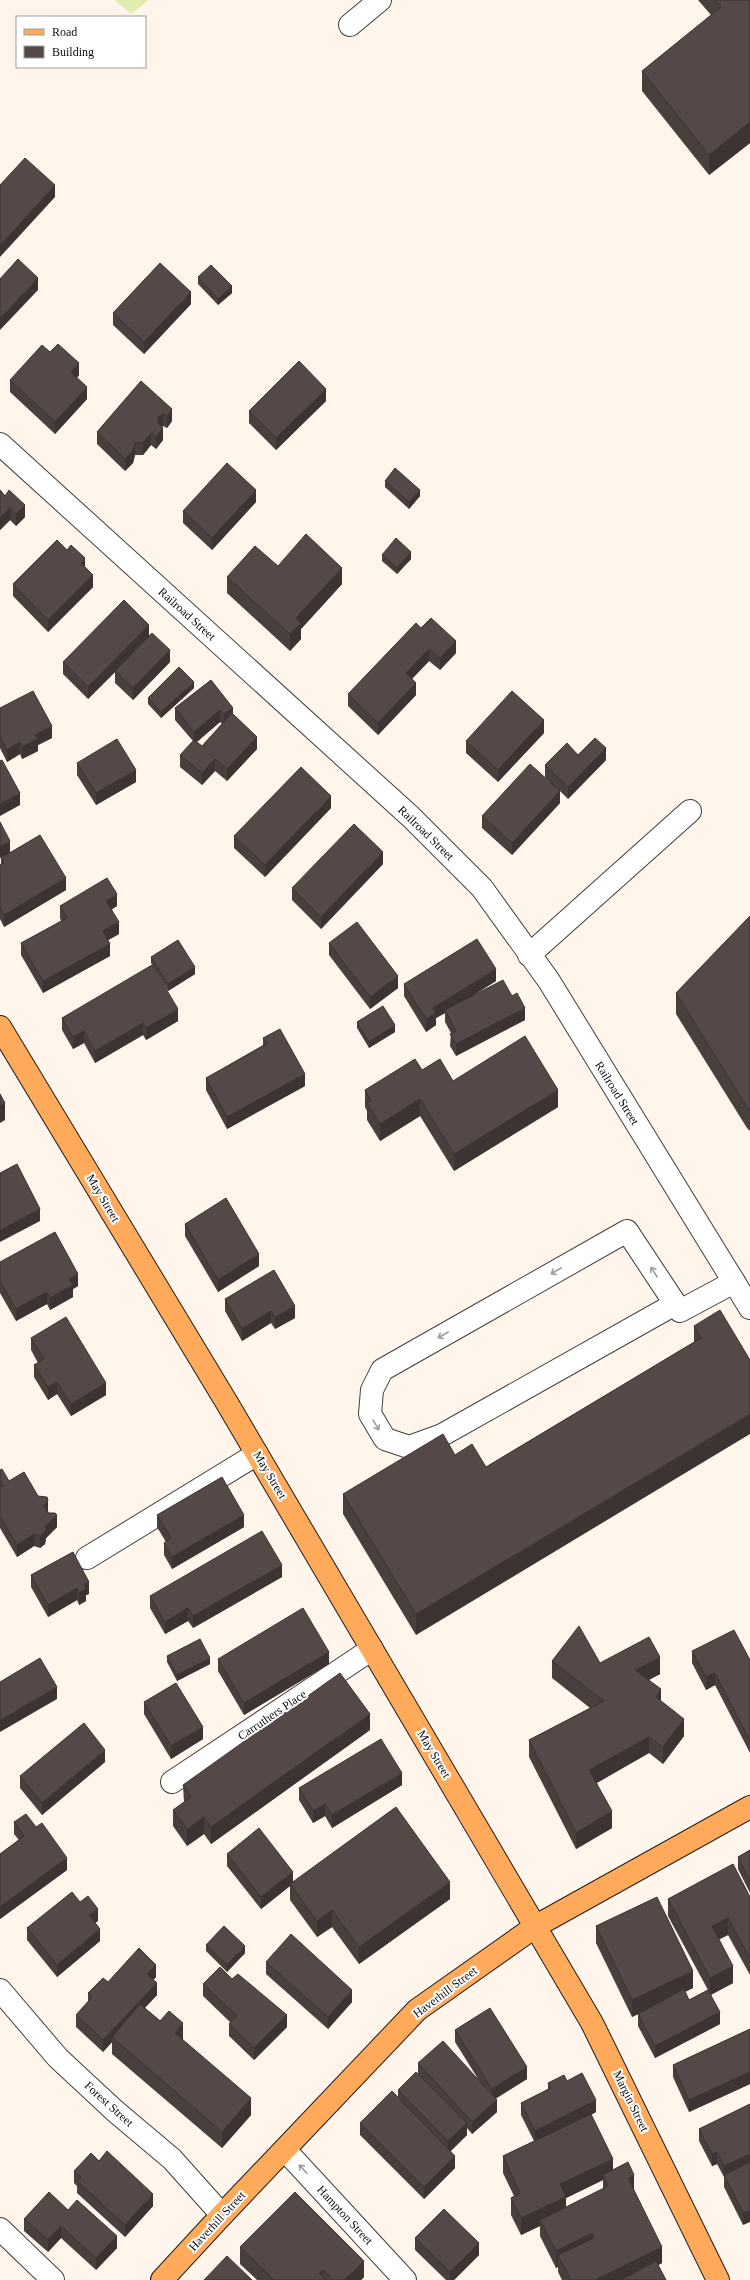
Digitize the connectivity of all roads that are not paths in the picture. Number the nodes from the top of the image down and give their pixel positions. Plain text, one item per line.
1 (380, 0) edge
2 (350, 25) dead end
3 (0, 444) edge
4 (690, 811) dead end
5 (530, 955) junction
6 (0, 1027) edge
7 (734, 1282) junction
8 (675, 1304) junction
9 (750, 1308) edge
10 (257, 1454) junction
11 (87, 1558) dead end
12 (372, 1649) junction
13 (172, 1782) dead end
14 (750, 1807) edge
15 (536, 1926) junction
16 (0, 1990) edge
17 (285, 2150) junction
18 (222, 2215) junction
19 (0, 2229) edge
20 (53, 2280) edge
21 (162, 2280) edge
22 (405, 2280) edge
23 (718, 2280) edge

1 - 2 street
3 - 5 street, Railroad Street
4 - 5 street
5 - 7 street, Railroad Street
6 - 10 main road, May Street
7 - 8 street
7 - 9 street, Railroad Street
8 -> 8 street
10 - 11 street
10 - 12 main road, May Street
12 - 13 street, Carruthers Place
12 - 15 main road, May Street
14 - 15 main road, Haverhill Street
15 - 17 main road, Haverhill Street
15 - 23 main road, Margin Street
16 - 18 street, Forest Street
17 - 18 main road, Haverhill Street
22 -> 17 street, Hampton Street
18 - 21 main road, Haverhill Street
19 - 20 street

